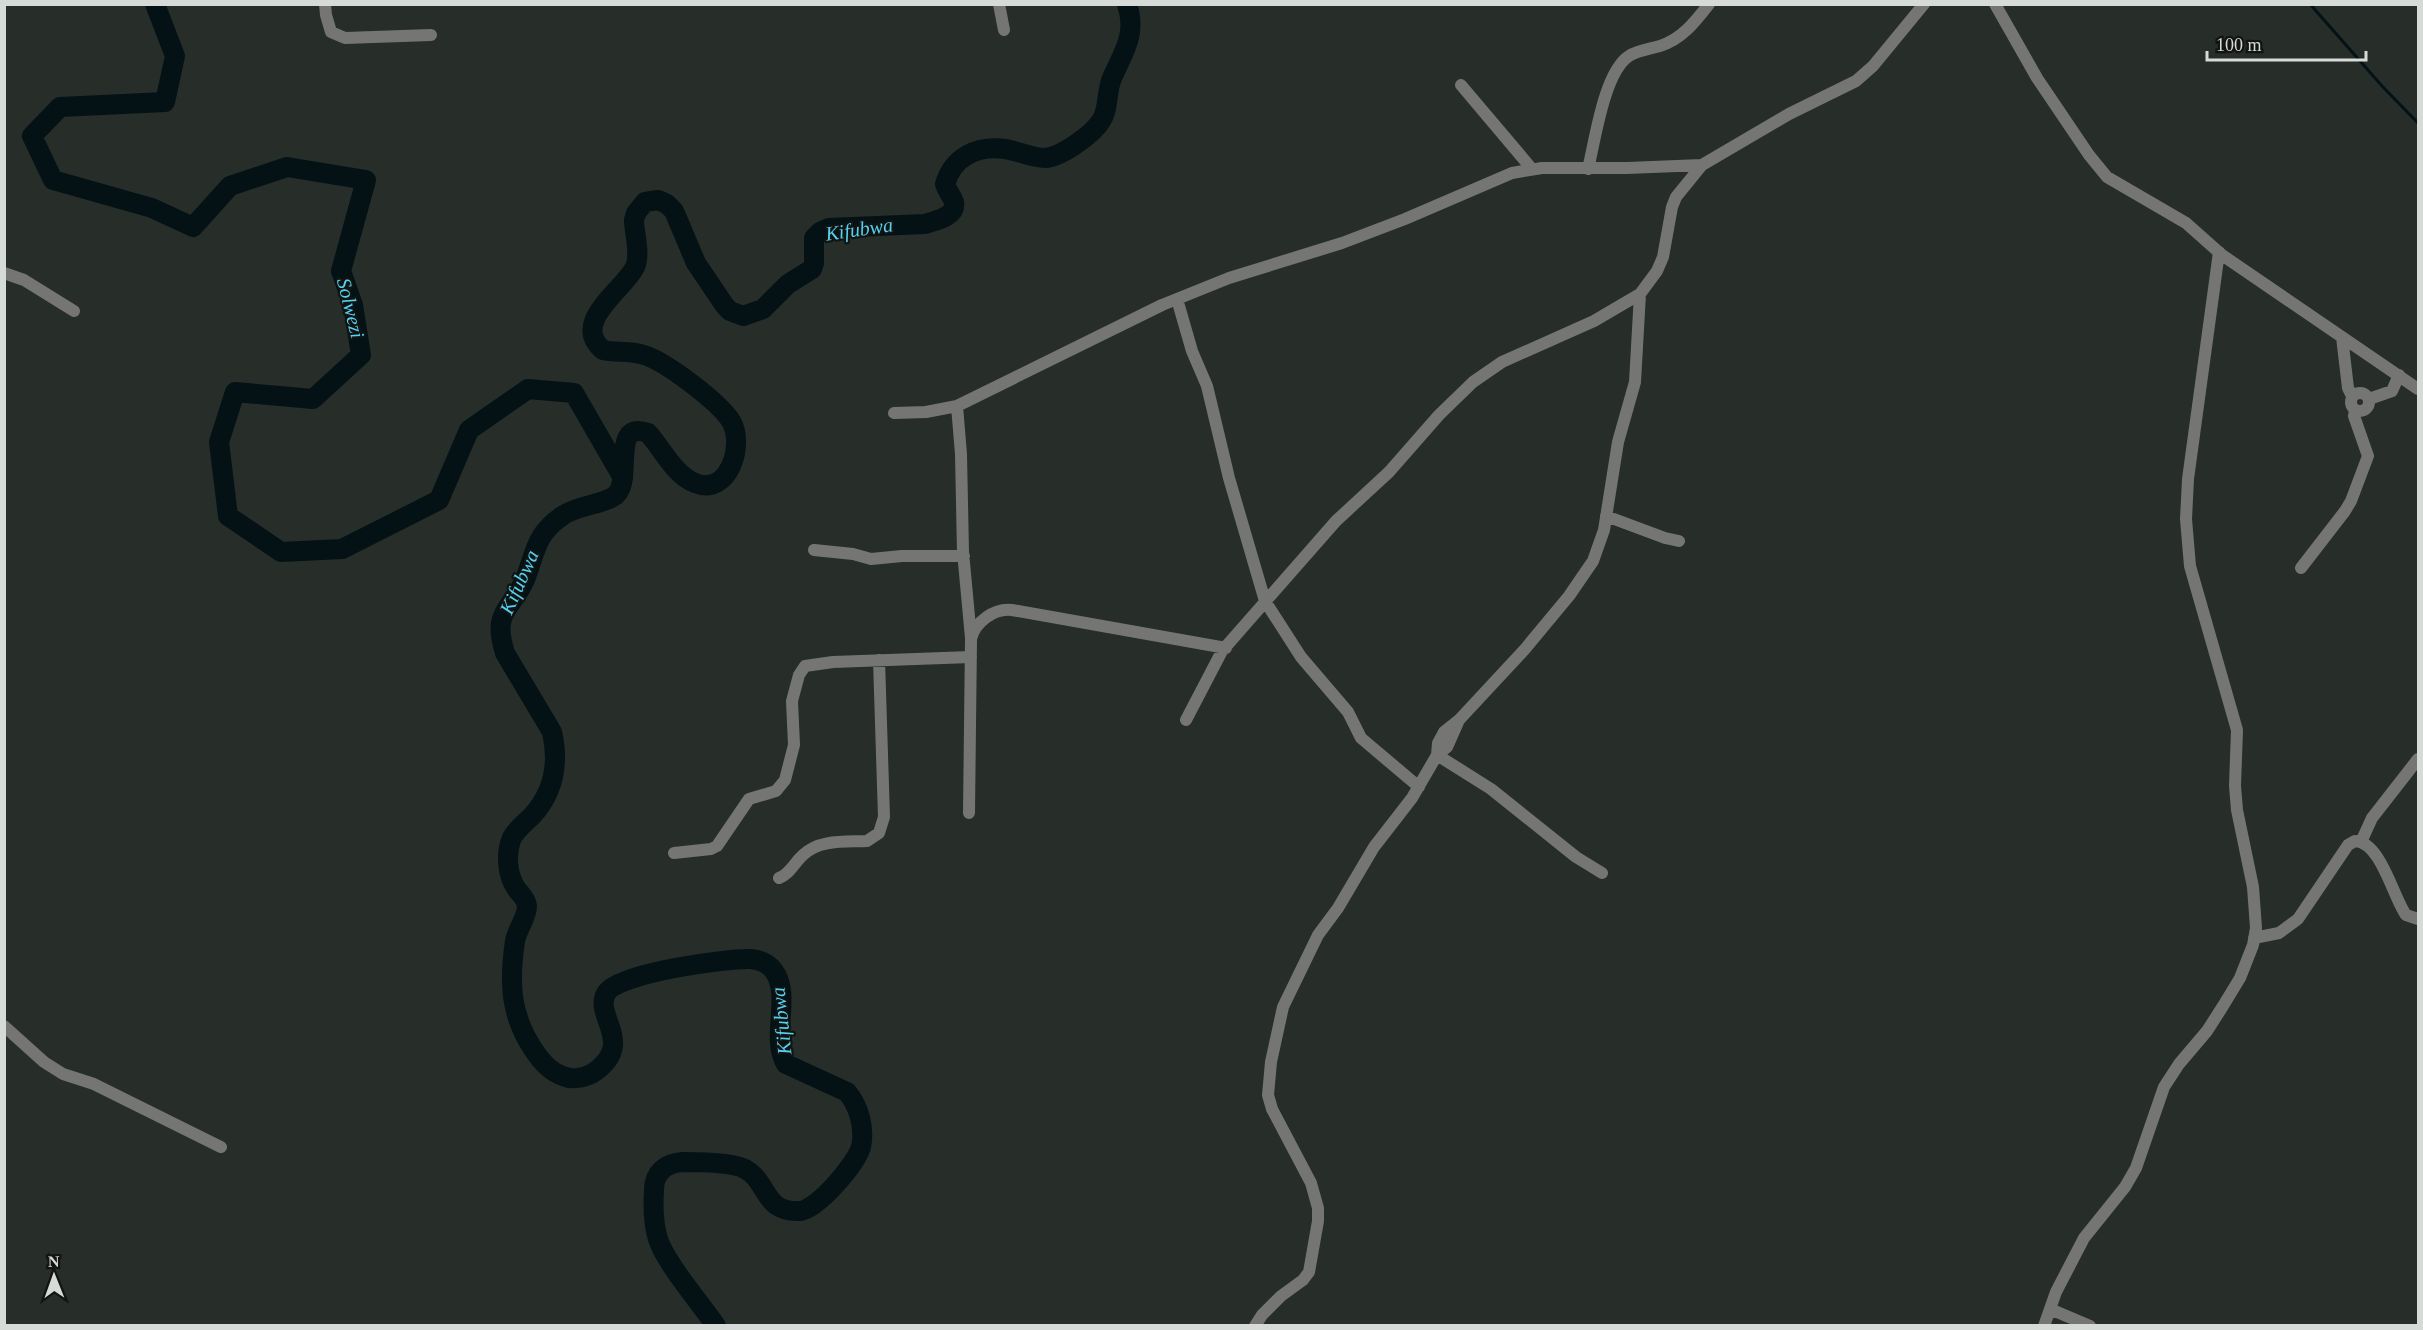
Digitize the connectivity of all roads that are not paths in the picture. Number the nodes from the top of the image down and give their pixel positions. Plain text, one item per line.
1 (325, 4) edge
2 (999, 4) edge
3 (1709, 4) edge
4 (1924, 4) edge
5 (1995, 4) edge
6 (1004, 30) dead end
7 (432, 35) dead end
8 (1461, 85) dead end
9 (1702, 165) junction
10 (1532, 169) junction
11 (1588, 169) junction
12 (2219, 252) junction
13 (4, 273) edge
14 (1640, 294) junction
15 (1177, 299) junction
16 (74, 311) dead end
17 (2342, 337) junction
18 (2399, 375) junction
19 (2418, 389) edge
20 (2352, 396) junction
21 (2369, 399) junction
22 (957, 406) junction
23 (2355, 410) junction
24 (894, 413) dead end
25 (1606, 516) junction
26 (1680, 541) dead end
27 (814, 550) dead end
28 (964, 556) junction
29 (2301, 568) dead end
30 (1265, 601) junction
31 (971, 639) junction
32 (1226, 648) junction
33 (971, 657) junction
34 (879, 660) junction
35 (1186, 720) dead end
36 (1437, 755) junction
37 (2418, 759) edge
38 (1419, 787) junction
39 (969, 813) dead end
40 (2361, 842) junction
41 (674, 853) dead end
42 (1602, 873) dead end
43 (779, 878) dead end
44 (2418, 919) edge
45 (2254, 938) junction
46 (4, 1026) edge
47 (221, 1147) dead end
48 (2050, 1309) junction
49 (1255, 1326) edge
50 (2044, 1326) edge
51 (2090, 1326) edge

1 - 7 street
2 - 6 street
3 - 11 street
4 - 9 street
5 - 12 street
8 - 10 street
9 - 11 street
9 - 14 street
10 - 11 street
10 - 15 street
12 - 17 street
12 - 45 street
13 - 16 street
14 - 25 street
14 - 30 street
15 - 22 street
15 - 30 street
17 - 18 street
17 - 20 street
18 - 19 street
18 - 21 street
20 - 21 street
20 - 23 street
21 - 23 street
22 - 24 street
22 - 28 street
23 - 29 street
25 - 26 street
25 - 36 street
27 - 28 street
28 - 31 street
30 - 32 street
30 - 38 street
31 - 32 street
31 - 33 street
32 - 35 street
33 - 34 street
33 - 39 street
34 - 41 street
34 - 43 street
36 - 38 street
36 - 42 street
37 - 40 street
38 - 49 street
40 - 44 street
40 - 45 street
45 - 48 street
46 - 47 street
48 - 50 street
48 - 51 street

